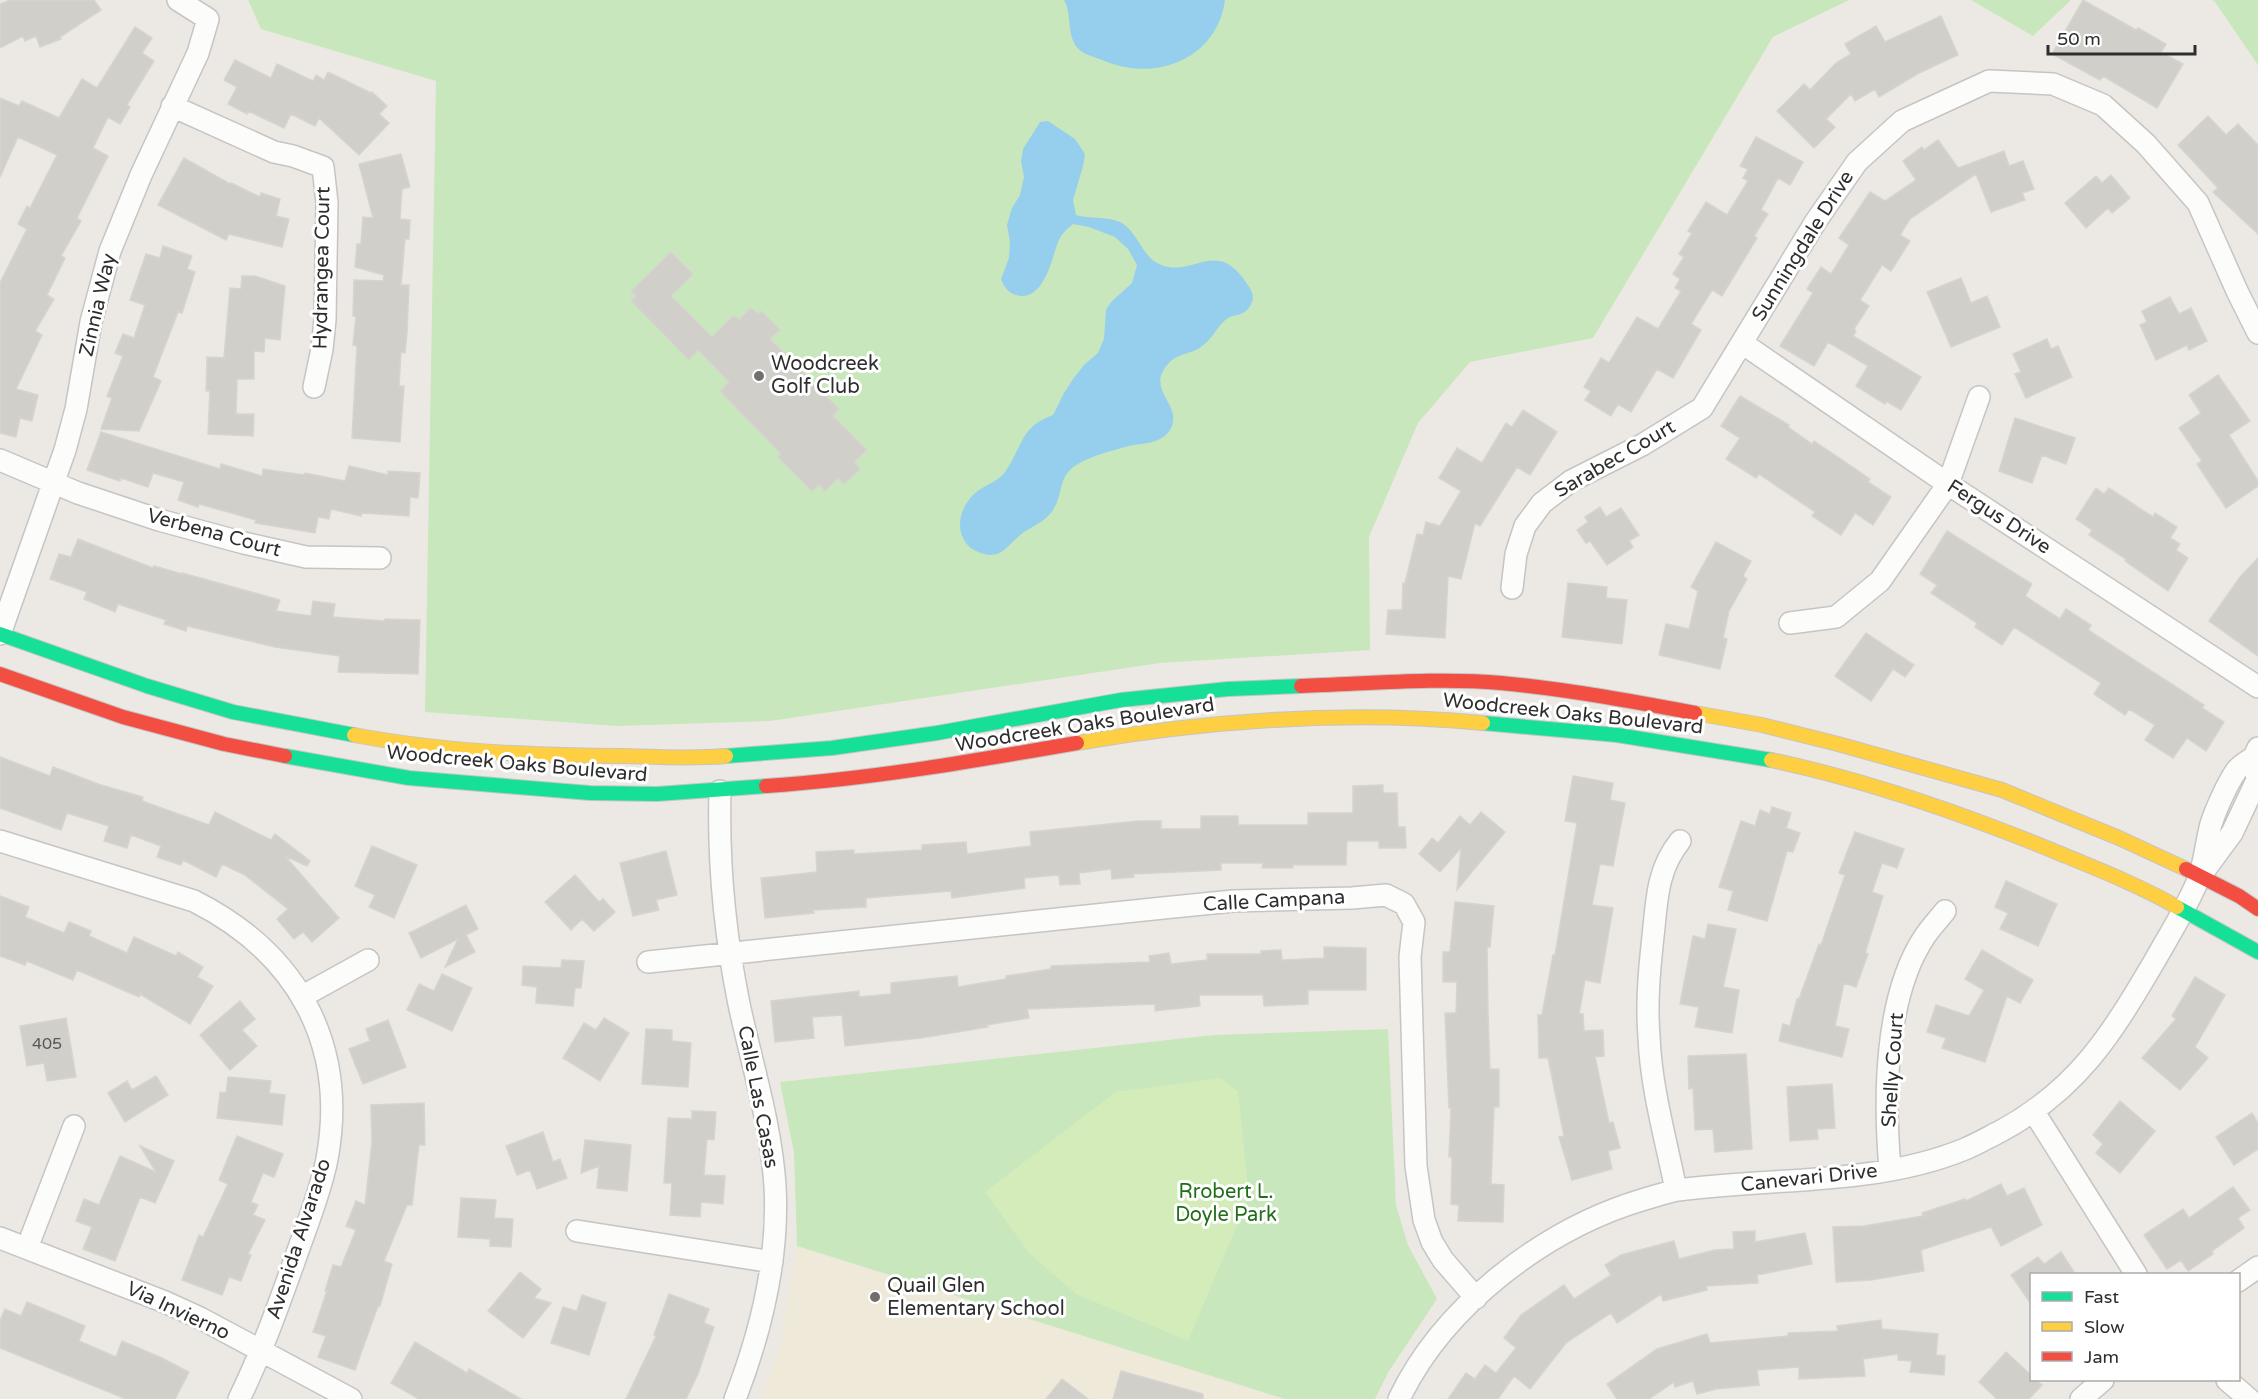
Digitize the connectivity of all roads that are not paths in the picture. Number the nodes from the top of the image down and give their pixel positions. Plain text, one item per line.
1 (178, 0) edge
2 (172, 106) junction
3 (2258, 333) edge
4 (1742, 343) junction
5 (314, 387) dead end
6 (1979, 397) dead end
7 (0, 460) edge
8 (53, 483) junction
9 (1948, 484) junction
10 (380, 558) dead end
11 (1512, 588) dead end
12 (1790, 623) dead end
13 (0, 634) edge
14 (0, 674) edge
15 (2258, 687) edge
16 (2256, 753) edge
17 (719, 774) junction
18 (2221, 802) junction
19 (2242, 812) junction
20 (0, 841) edge
21 (1680, 841) dead end
22 (2200, 876) junction
23 (2258, 909) edge
24 (1945, 911) dead end
25 (2184, 911) junction
26 (2258, 952) edge
27 (730, 954) junction
28 (368, 960) dead end
29 (648, 962) dead end
30 (303, 996) junction
31 (2034, 1112) junction
32 (74, 1126) dead end
33 (1890, 1169) junction
34 (1676, 1190) junction
35 (577, 1231) dead end
36 (0, 1238) edge
37 (27, 1248) junction
38 (772, 1262) junction
39 (2258, 1267) edge
40 (2135, 1273) edge
41 (2240, 1280) edge
42 (1476, 1298) junction
43 (260, 1351) junction
44 (2102, 1381) edge
45 (2228, 1381) edge
46 (239, 1399) edge
47 (351, 1399) edge
48 (735, 1399) edge
49 (1399, 1399) edge
50 (2081, 1399) edge
51 (2249, 1399) edge

1 - 2 street, Zinnia Way
2 - 5 street, Hydrangea Court
2 - 8 street, Zinnia Way
3 - 4 street, Sunningdale Drive
4 - 9 street, Fergus Drive
4 - 11 street, Sarabec Court
6 - 9 street
7 - 8 street, Verbena Court
8 - 10 street, Verbena Court
8 - 13 street, Zinnia Way
9 - 12 street
9 - 15 street, Fergus Drive
13 - 17 main road, Woodcreek Oaks Boulevard
14 - 17 main road, Woodcreek Oaks Boulevard
16 - 18 street
16 - 19 street
17 - 22 main road, Woodcreek Oaks Boulevard
17 - 25 main road, Woodcreek Oaks Boulevard
17 - 27 street, Calle Las Casas
18 - 19 street
18 - 22 street
19 - 22 street
20 - 30 street, Avenida Alvarado
21 - 34 street
22 - 23 main road, Woodcreek Oaks Boulevard
22 - 25 street, Canevari Drive
24 - 33 street, Shelly Court
25 - 26 main road, Woodcreek Oaks Boulevard
25 - 31 street, Canevari Drive
27 - 29 street, Calle Campana
27 - 38 street, Calle Las Casas
27 - 42 street, Calle Campana
28 - 30 street
30 - 43 street, Avenida Alvarado
31 - 33 street, Canevari Drive
31 - 40 street
32 - 37 street
33 - 34 street, Canevari Drive
34 - 42 street, Canevari Drive
35 - 38 street
36 - 37 street, Via Invierno
37 - 43 street, Via Invierno
38 - 48 street, Calle Las Casas
39 - 41 street
42 - 49 street, Canevari Drive
43 - 46 street, Avenida Alvarado
43 - 47 street, Via Invierno
44 - 50 street
45 - 51 street

